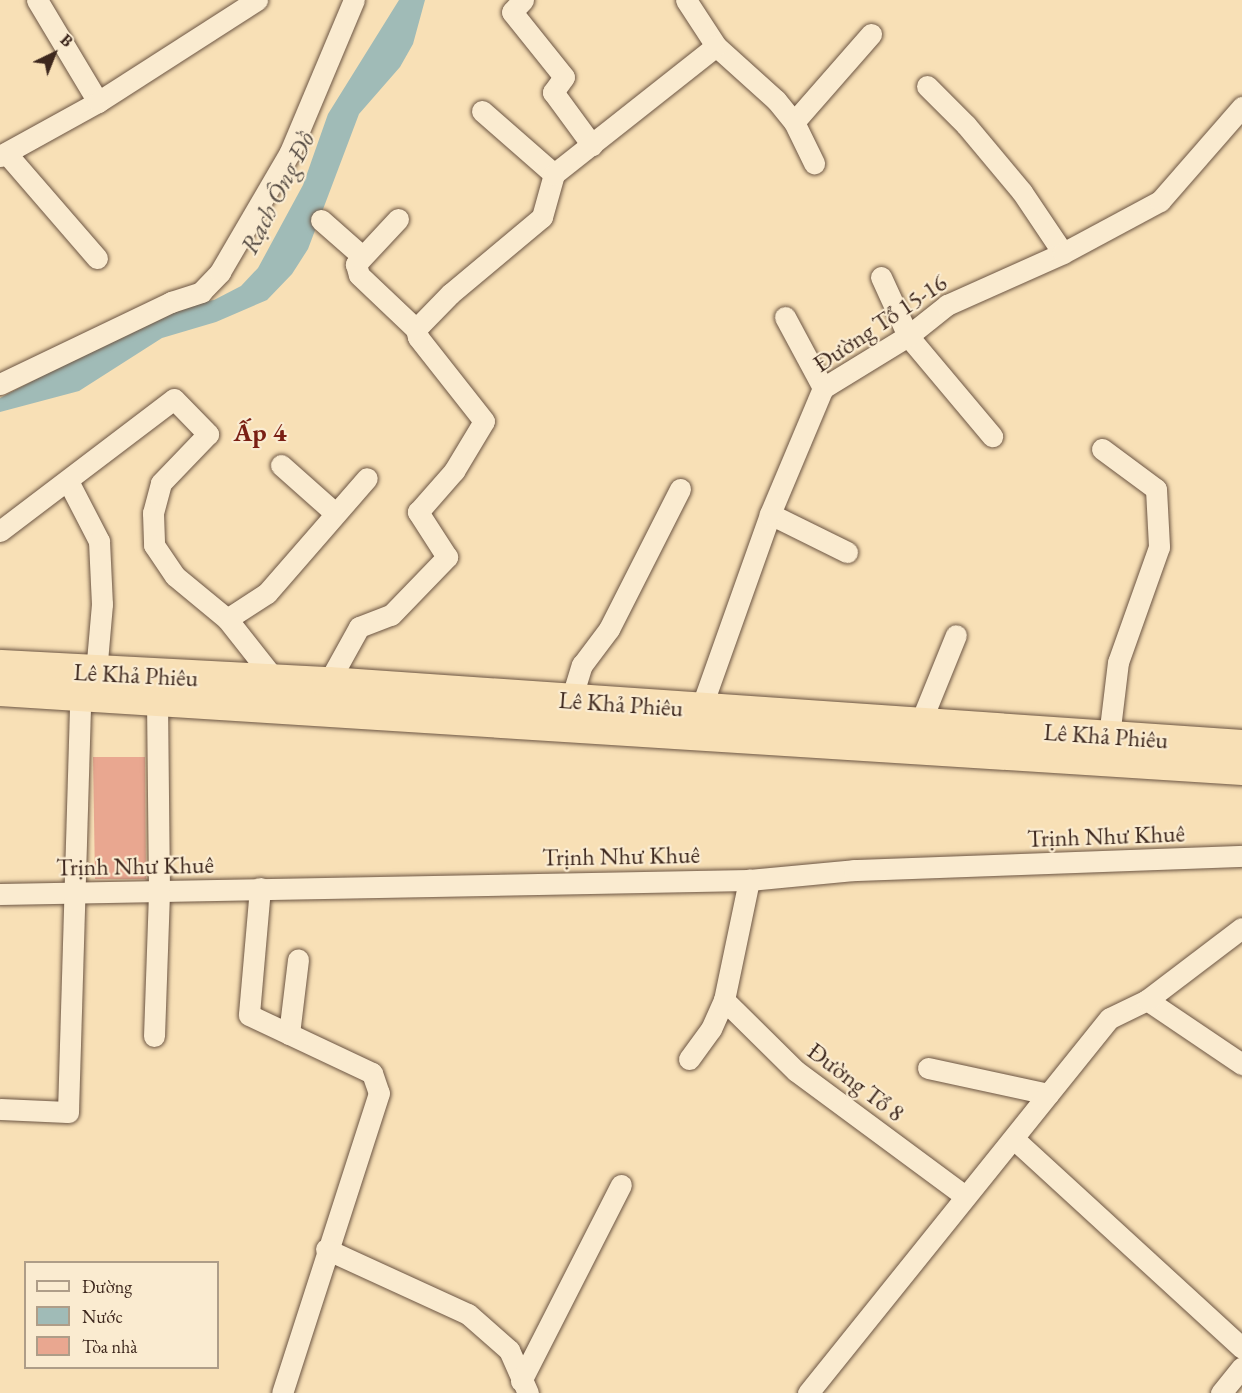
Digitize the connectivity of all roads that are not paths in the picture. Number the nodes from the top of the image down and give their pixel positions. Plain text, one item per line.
1 (37, 0) edge
2 (257, 0) edge
3 (523, 0) edge
4 (686, 0) edge
5 (349, 3) edge
6 (871, 34) dead end
7 (716, 46) junction
8 (927, 86) dead end
9 (98, 102) junction
10 (1242, 106) edge
11 (482, 111) dead end
12 (794, 122) junction
13 (592, 145) junction
14 (3, 154) edge
15 (814, 163) dead end
16 (554, 174) junction
17 (398, 219) dead end
18 (321, 220) dead end
19 (1063, 253) junction
20 (362, 256) junction
21 (97, 258) dead end
22 (881, 277) dead end
23 (785, 317) dead end
24 (416, 329) junction
25 (908, 336) junction
26 (0, 384) edge
27 (823, 388) junction
28 (992, 436) dead end
29 (1102, 449) dead end
30 (281, 465) dead end
31 (367, 478) dead end
32 (68, 481) junction
33 (680, 489) dead end
34 (335, 513) junction
35 (770, 514) junction
36 (0, 531) edge
37 (847, 552) dead end
38 (227, 619) junction
39 (956, 635) dead end
40 (0, 666) edge
41 (276, 681) junction
42 (328, 682) junction
43 (88, 685) junction
44 (0, 690) edge
45 (571, 700) junction
46 (157, 703) junction
47 (700, 711) junction
48 (919, 726) junction
49 (1109, 736) junction
50 (1242, 746) edge
51 (1242, 769) edge
52 (1242, 856) edge
53 (749, 880) junction
54 (260, 888) junction
55 (159, 891) junction
56 (77, 893) junction
57 (0, 894) edge
58 (1242, 928) edge
59 (298, 960) dead end
60 (724, 1000) junction
61 (1147, 1000) junction
62 (289, 1034) junction
63 (153, 1036) dead end
64 (689, 1059) dead end
65 (1242, 1064) edge
66 (928, 1068) dead end
67 (1048, 1094) junction
68 (0, 1109) edge
69 (1014, 1139) junction
70 (621, 1185) dead end
71 (965, 1196) junction
72 (326, 1249) junction
73 (1242, 1348) edge
74 (1242, 1367) edge
75 (525, 1387) edge
76 (282, 1393) edge
77 (808, 1393) edge
78 (1221, 1393) edge

1 - 9 street
2 - 9 street
3 - 13 street
4 - 7 street
5 - 26 street
6 - 12 street
7 - 12 street
7 - 13 street
8 - 19 street
9 - 14 street
10 - 19 street, Đường Tổ 15-16
11 - 16 street
12 - 15 street
13 - 16 street
14 - 21 street
16 - 24 street
17 - 20 street
18 - 20 street
19 - 25 street, Đường Tổ 15-16
20 - 24 street
22 - 25 street
23 - 27 street
24 - 42 street
25 - 27 street, Đường Tổ 15-16
25 - 28 street
27 - 35 street, Đường Tổ 15-16
29 - 49 street
30 - 34 street
31 - 34 street
32 - 36 street
32 - 38 street
32 - 43 street
33 - 45 street
34 - 38 street
35 - 37 street
35 - 47 street, Đường Tổ 15-16
38 - 41 street
39 - 48 street
40 - 43 highway, Lê Khả Phiêu
41 - 42 highway, Lê Khả Phiêu
41 - 43 highway, Lê Khả Phiêu
42 - 45 highway, Lê Khả Phiêu
43 - 44 highway, Lê Khả Phiêu
43 - 46 highway, Lê Khả Phiêu
43 - 56 street
45 - 47 highway, Lê Khả Phiêu
46 - 51 highway, Lê Khả Phiêu
46 - 55 street
47 - 48 highway, Lê Khả Phiêu
48 - 49 highway, Lê Khả Phiêu
49 - 50 highway, Lê Khả Phiêu
52 - 53 street, Trịnh Như Khuê
53 - 54 street, Trịnh Như Khuê
53 - 60 street
54 - 55 street, Trịnh Như Khuê
54 - 62 street
55 - 56 street, Trịnh Như Khuê
55 - 63 street
56 - 57 street, Trịnh Như Khuê
56 - 68 street
58 - 61 street
59 - 62 street
60 - 64 street
60 - 71 street, Đường Tổ 8
61 - 65 street
61 - 67 street
62 - 72 street
66 - 67 street
67 - 69 street
69 - 71 street
69 - 73 street
70 - 75 street
71 - 77 street
72 - 75 street
72 - 76 street
74 - 78 street

